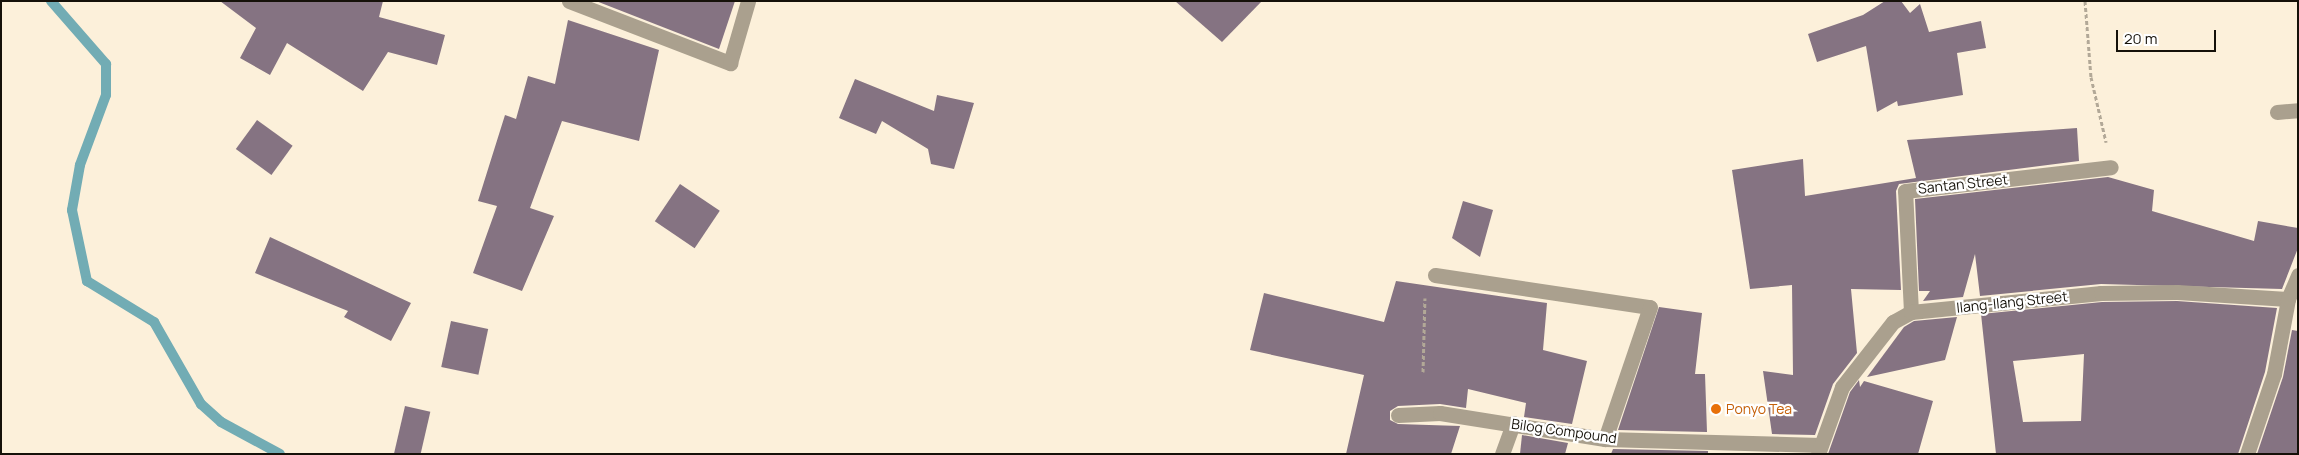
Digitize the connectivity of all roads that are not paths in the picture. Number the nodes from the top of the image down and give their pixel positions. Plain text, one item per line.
1 (569, 1) edge
2 (748, 1) edge
3 (2298, 110) edge
4 (2277, 112) dead end
5 (2112, 167) road end
6 (1435, 275) road end
7 (2298, 275) edge
8 (2288, 299) junction
9 (1911, 312) junction
10 (1398, 415) dead end
11 (1513, 424) junction
12 (1605, 439) junction
13 (1819, 449) edge
14 (1502, 454) edge
15 (2247, 454) edge

1 - 2 street
3 - 4 street
5 - 9 street, Santan Street
6 - 12 street
7 - 8 street
8 - 9 street, Ilang-Ilang Street
8 - 15 street
9 - 13 street, Ilang-Ilang Street
10 - 11 street, Bilog Compound
11 - 12 street, Bilog Compound
11 - 14 street
12 - 13 street, Bilog Compound

